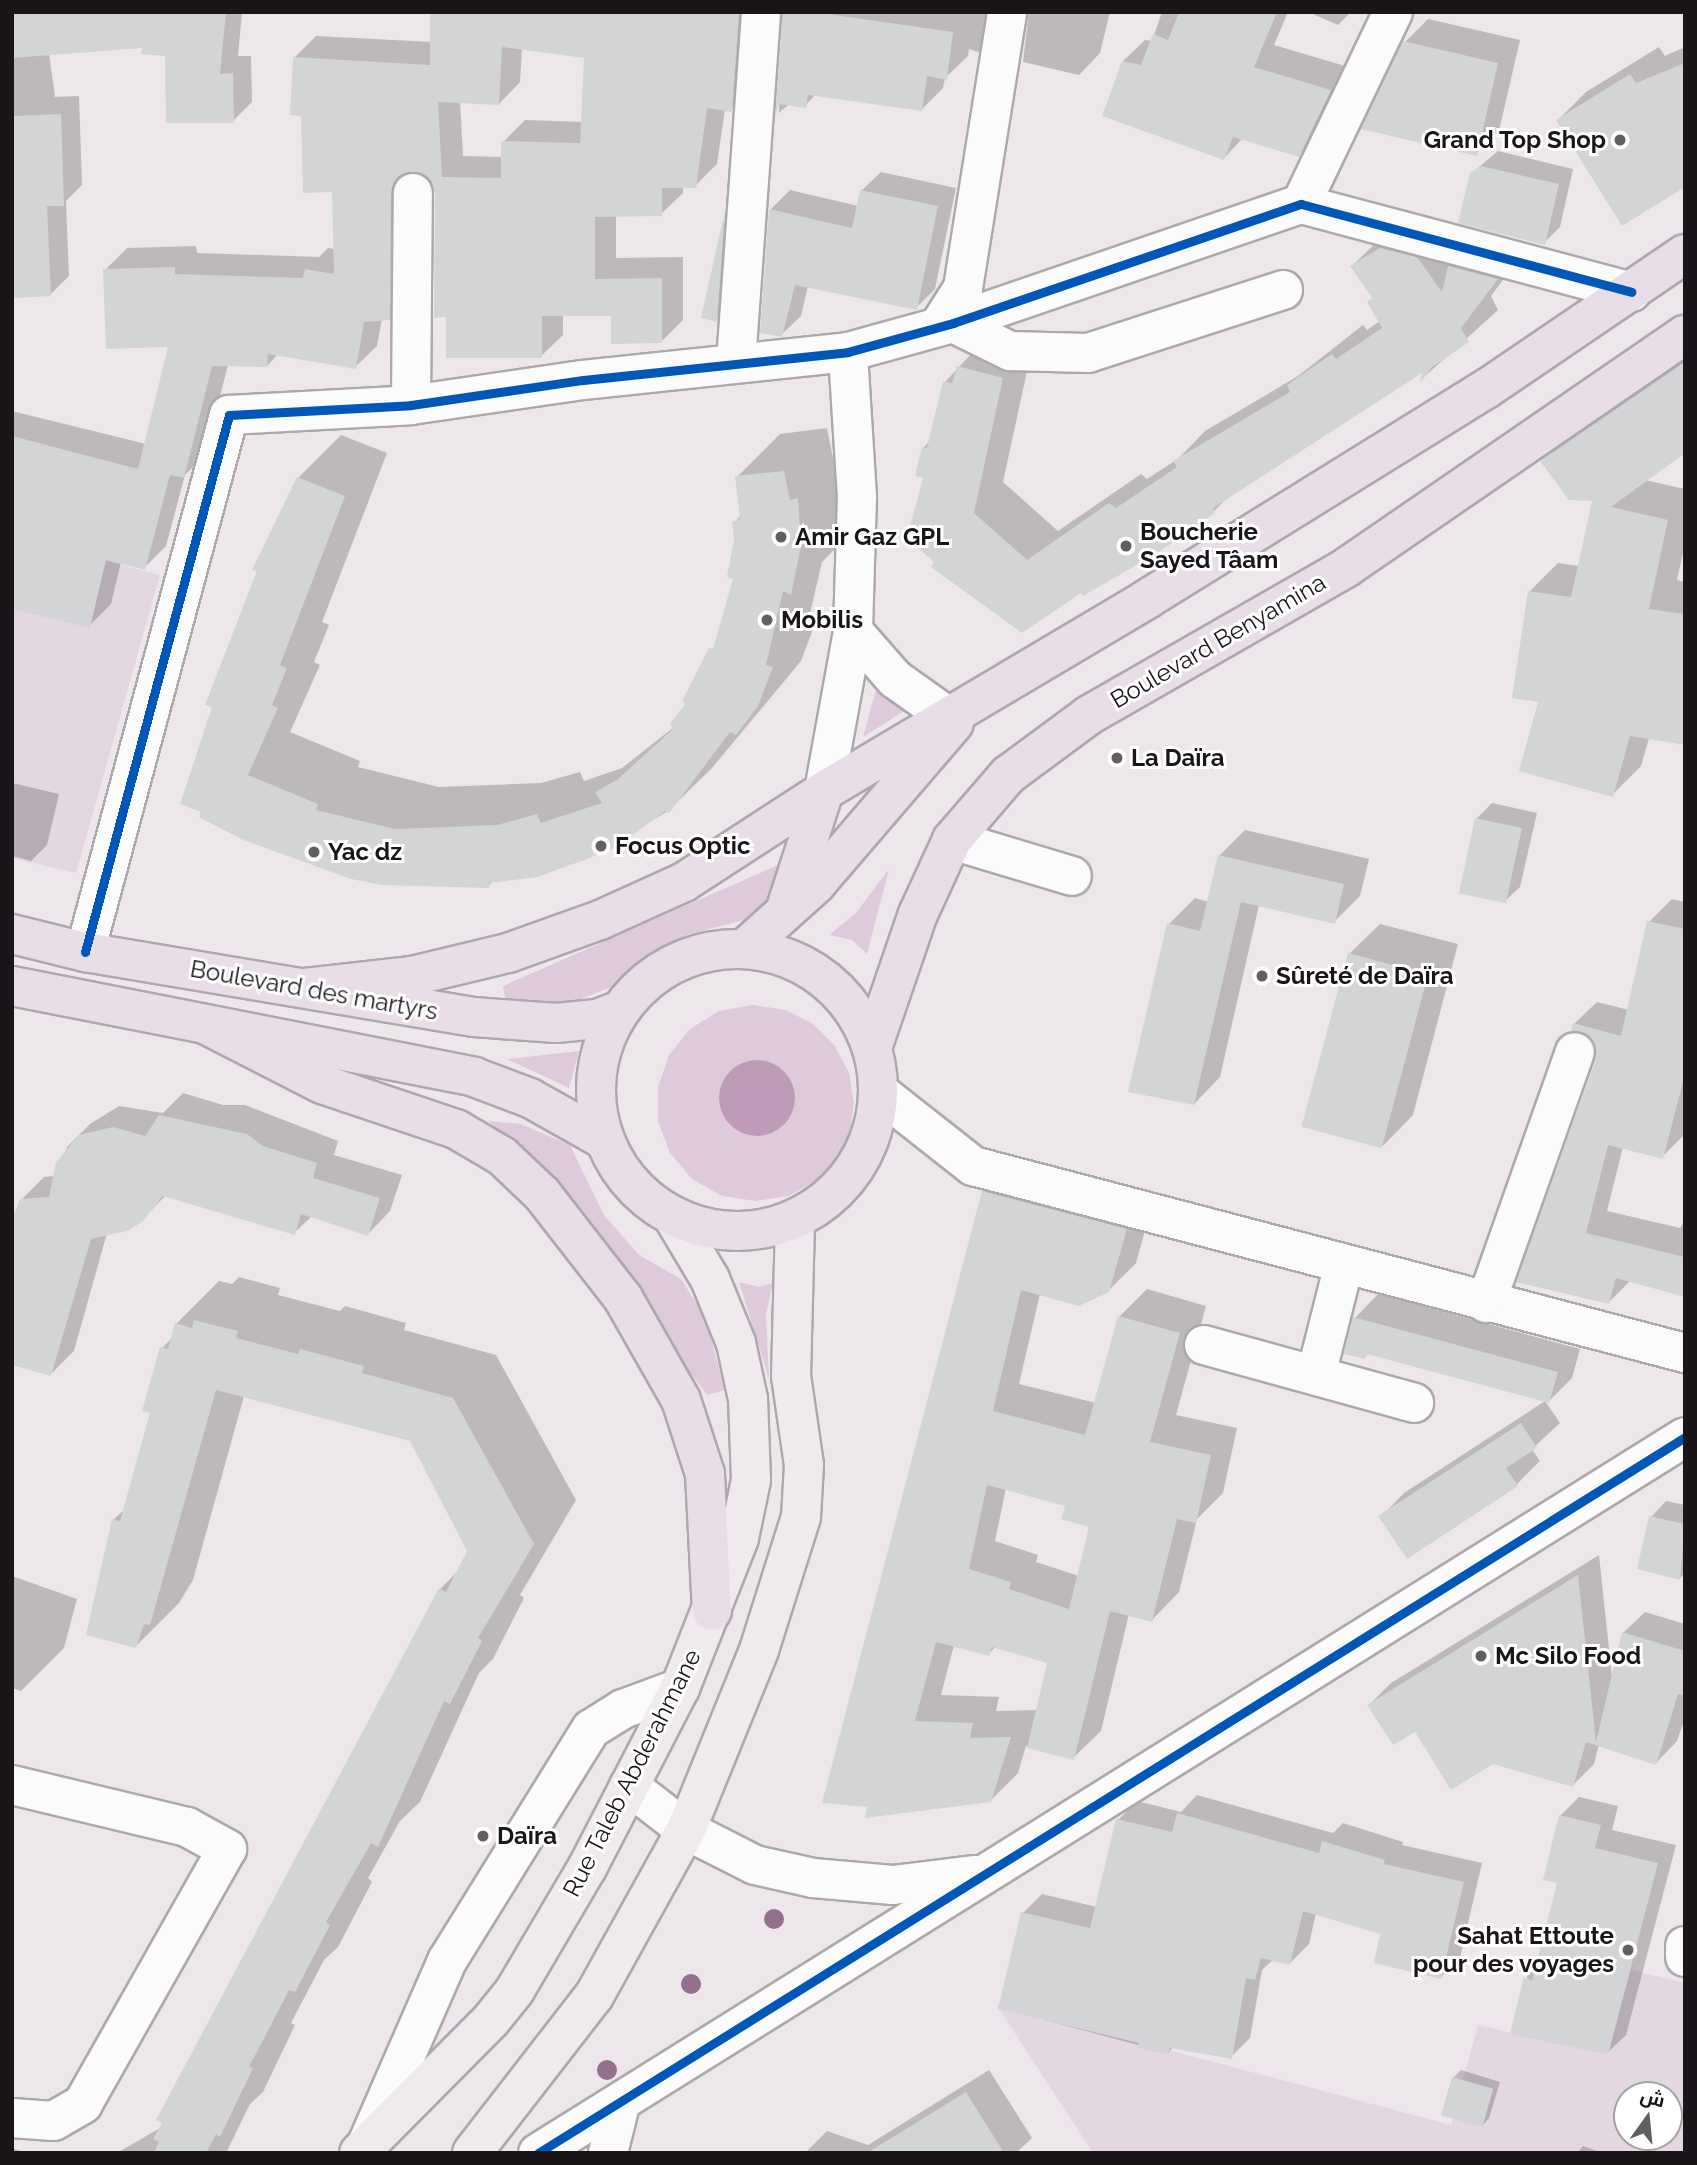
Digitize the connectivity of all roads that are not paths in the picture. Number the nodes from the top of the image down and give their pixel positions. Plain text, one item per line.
1 (761, 12) edge
2 (1007, 12) edge
3 (1393, 12) edge
4 (413, 193) dead end
5 (1301, 204) junction
6 (1685, 254) edge
7 (1283, 290) dead end
8 (1631, 292) junction
9 (946, 325) junction
10 (1685, 335) edge
11 (848, 352) junction
12 (736, 362) junction
13 (411, 405) junction
14 (853, 631) junction
15 (961, 708) junction
16 (824, 790) junction
17 (951, 840) junction
18 (1072, 876) dead end
19 (783, 918) junction
20 (12, 934) edge
21 (745, 948) junction
22 (85, 952) junction
23 (12, 986) edge
24 (305, 988) junction
25 (618, 1012) junction
26 (207, 1025) junction
27 (872, 1048) junction
28 (1575, 1052) dead end
29 (879, 1092) junction
30 (603, 1139) junction
31 (673, 1217) junction
32 (795, 1219) junction
33 (1344, 1265) junction
34 (1486, 1303) junction
35 (1204, 1345) dead end
36 (1685, 1353) edge
37 (1316, 1375) junction
38 (1414, 1403) dead end
39 (1685, 1437) edge
40 (712, 1611) junction
41 (680, 1688) junction
42 (12, 1785) edge
43 (629, 1786) junction
44 (686, 1830) junction
45 (985, 1874) junction
46 (620, 2105) junction
47 (12, 2118) edge
48 (363, 2149) edge
49 (472, 2153) edge
50 (538, 2153) edge
51 (608, 2153) edge

1 - 12 street
2 - 9 street
3 - 5 street
4 - 13 street
5 - 8 street
5 - 9 street
6 - 8 highway
7 - 9 street
8 - 15 highway
9 - 11 street
10 - 17 highway, Boulevard Benyamina
11 - 12 street
11 - 14 street
12 - 13 street
13 - 22 street
14 - 15 street
14 - 16 street
15 - 16 highway
15 - 19 highway
16 - 19 highway
16 - 24 highway
17 - 18 street
17 - 27 highway, Boulevard Benyamina
19 - 21 highway
20 - 22 highway, Boulevard des martyrs
21 - 25 highway
21 - 27 highway
22 - 24 highway, Boulevard des martyrs
23 - 26 highway
24 - 25 highway, Boulevard des martyrs
25 - 30 highway
26 - 30 highway
26 - 40 highway
27 - 29 highway
28 - 34 street
29 - 32 highway
29 - 33 street
30 - 31 highway
31 - 32 highway
31 - 40 main road, Rue Taleb Abderahmane
32 - 44 main road
33 - 34 street
33 - 37 street
34 - 36 street
35 - 37 street
37 - 38 street
39 - 45 street
40 - 41 main road, Rue Taleb Abderahmane
41 - 43 main road, Rue Taleb Abderahmane
41 - 48 street
42 - 47 street
43 - 44 street
43 - 48 main road, Rue Taleb Abderahmane
44 - 45 street
44 - 49 main road
45 - 46 street
46 - 50 street
46 - 51 street

